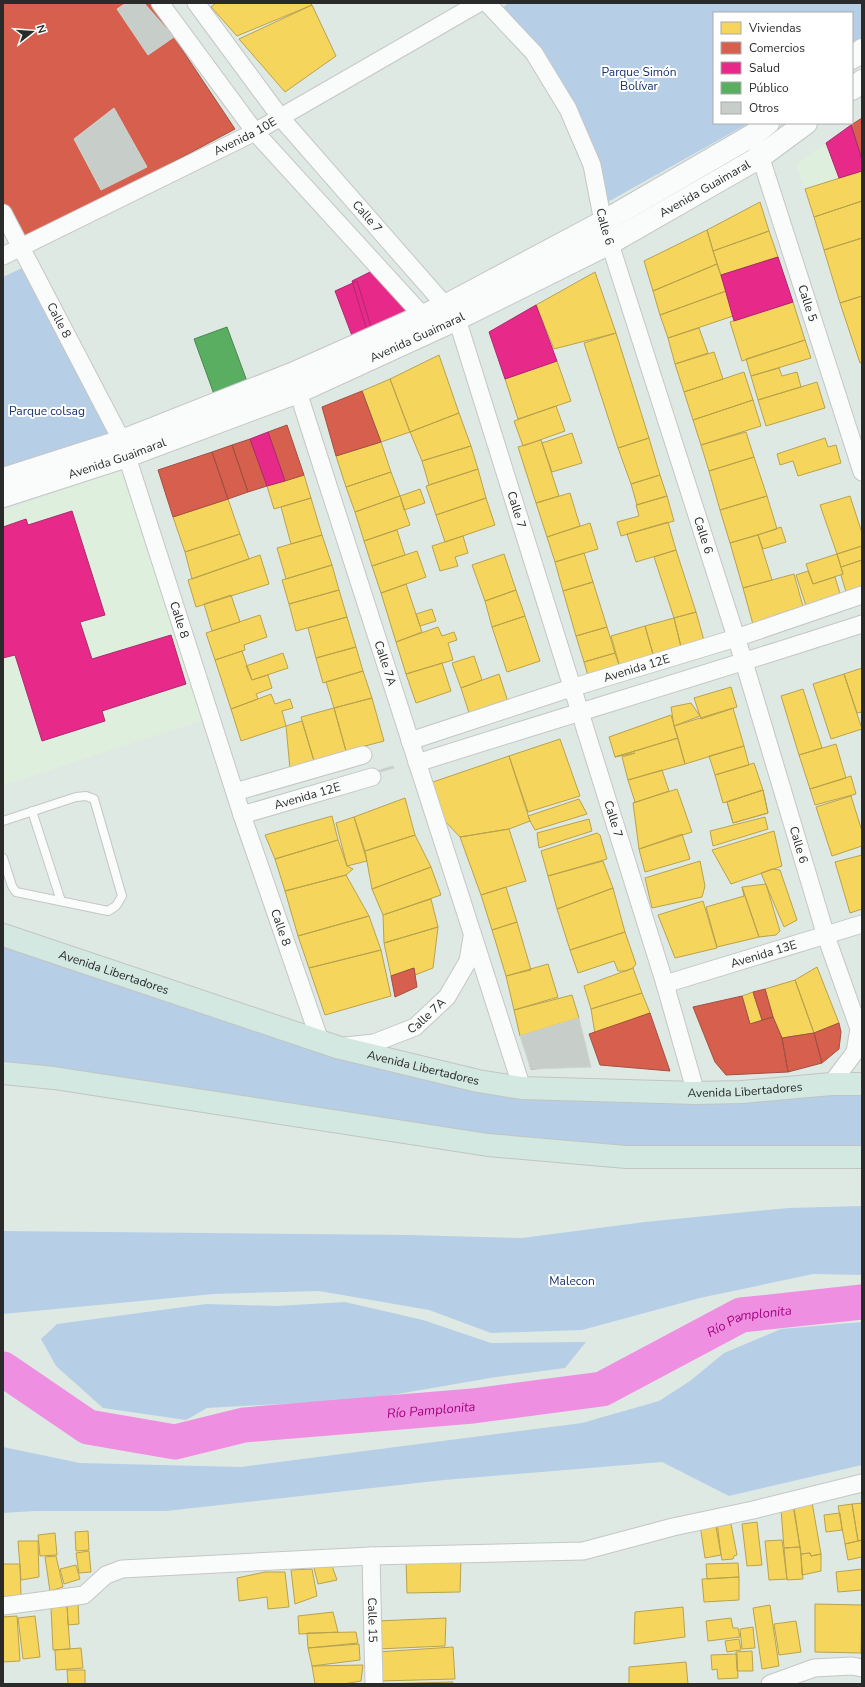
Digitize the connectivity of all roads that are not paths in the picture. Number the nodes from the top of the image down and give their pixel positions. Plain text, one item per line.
1 (160, 3) edge
2 (196, 3) edge
3 (479, 3) edge
4 (487, 3) edge
5 (862, 50) edge
6 (853, 57) edge
7 (862, 81) edge
8 (853, 88) edge
9 (281, 118) junction
10 (805, 124) edge
11 (760, 129) edge
12 (255, 132) junction
13 (760, 157) junction
14 (3, 213) edge
15 (603, 222) junction
16 (610, 243) junction
17 (20, 247) junction
18 (3, 256) edge
19 (451, 312) junction
20 (422, 316) junction
21 (298, 392) junction
22 (124, 448) junction
23 (862, 472) edge
24 (3, 479) edge
25 (3, 496) edge
26 (862, 595) edge
27 (862, 624) edge
28 (736, 638) junction
29 (744, 662) junction
30 (571, 688) junction
31 (579, 712) junction
32 (410, 741) junction
33 (363, 755) dead end
34 (417, 763) junction
35 (372, 776) dead end
36 (235, 792) junction
37 (32, 811) junction
38 (242, 816) junction
39 (3, 821) edge
40 (3, 858) edge
41 (61, 901) junction
42 (862, 924) edge
43 (3, 935) edge
44 (473, 935) junction
45 (826, 936) junction
46 (665, 984) junction
47 (329, 1044) junction
48 (3, 1073) edge
49 (831, 1084) junction
50 (862, 1084) edge
51 (522, 1088) junction
52 (696, 1093) junction
53 (862, 1157) edge
54 (862, 1483) edge
55 (371, 1556) junction
56 (3, 1606) edge
57 (862, 1668) edge
58 (374, 1684) edge
59 (770, 1684) edge

1 - 12 street
2 - 9 street, Calle 7
3 - 9 street, Avenida 10E
4 - 15 street, Calle 6
5 - 6 street
7 - 8 street
9 - 12 street, Avenida 10E
9 - 19 street, Calle 7
10 - 13 street, Avenida Guaimaral
11 - 13 street, Calle 5
11 - 15 street, Avenida Guaimaral
12 - 17 street, Avenida 10E
12 - 20 street
13 - 16 street, Avenida Guaimaral
13 - 23 street, Calle 5
14 - 17 street, Calle 8
15 - 16 street, Calle 6
15 - 19 street, Avenida Guaimaral
16 - 19 street, Avenida Guaimaral
16 - 28 street, Calle 6
17 - 18 street, Avenida 10E
17 - 22 street, Calle 8
19 - 20 street, Avenida Guaimaral
19 - 21 street, Avenida Guaimaral
19 - 30 street, Calle 7
20 - 22 street, Avenida Guaimaral
21 - 22 street, Avenida Guaimaral
21 - 32 street, Calle 7A
22 - 24 street, Avenida Guaimaral
22 - 25 street, Avenida Guaimaral
22 - 36 street, Calle 8
26 - 28 street, Avenida 12E
27 - 29 street
28 - 29 street, Calle 6
28 - 30 street, Avenida 12E
29 - 31 street
29 - 45 street, Calle 6
30 - 31 street, Calle 7
30 - 32 street, Avenida 12E
31 - 34 street
31 - 46 street, Calle 7
32 - 34 street, Calle 7A
33 - 36 street, Avenida 12E
34 - 44 street, Calle 7A
35 - 38 street, Avenida 12E
36 - 38 street, Calle 8
37 - 39 lane
37 - 41 lane
37 - 41 lane
38 - 47 street, Calle 8
40 - 41 lane
42 - 45 street, Avenida 13E
43 - 47 main road, Avenida Libertadores
44 - 47 street, Calle 7A
44 - 51 street, Calle 7A
45 - 46 street, Avenida 13E
45 - 49 street, Calle 6
46 - 52 street, Calle 7
47 - 51 main road, Avenida Libertadores
48 - 53 main road
49 - 50 main road, Avenida Libertadores
49 - 52 main road, Avenida Libertadores
51 - 52 main road, Avenida Libertadores
54 - 55 street
55 - 56 street
55 - 58 street, Calle 15
57 - 59 street

